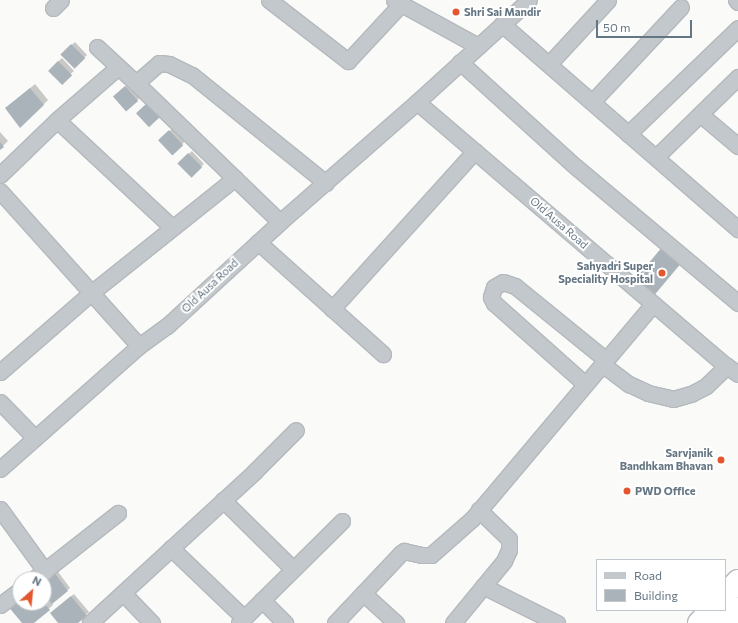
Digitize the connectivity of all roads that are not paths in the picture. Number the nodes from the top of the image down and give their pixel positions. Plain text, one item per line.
1 (269, 0) edge
2 (529, 0) edge
3 (608, 0) edge
4 (397, 2) edge
5 (681, 6) dead end
6 (502, 24) junction
7 (738, 28) edge
8 (478, 46) junction
9 (97, 47) dead end
10 (460, 62) junction
11 (549, 64) junction
12 (118, 67) junction
13 (738, 77) edge
14 (136, 83) junction
15 (417, 102) junction
16 (592, 102) junction
17 (700, 114) junction
18 (56, 120) junction
19 (628, 134) junction
20 (738, 146) edge
21 (475, 151) junction
22 (656, 157) junction
23 (0, 175) edge
24 (235, 178) junction
25 (326, 183) junction
26 (0, 192) edge
27 (280, 222) junction
28 (173, 228) junction
29 (738, 229) edge
30 (258, 242) junction
31 (91, 293) junction
32 (738, 302) edge
33 (653, 304) junction
34 (332, 309) junction
35 (139, 346) junction
36 (383, 354) dead end
37 (604, 362) junction
38 (0, 372) edge
39 (735, 372) edge
40 (585, 384) junction
41 (0, 402) edge
42 (296, 430) dead end
43 (35, 438) junction
44 (0, 469) edge
45 (223, 500) junction
46 (0, 509) edge
47 (479, 510) junction
48 (118, 513) dead end
49 (342, 521) dead end
50 (171, 548) junction
51 (293, 570) junction
52 (38, 571) edge
53 (45, 571) edge
54 (738, 582) edge
55 (483, 586) junction
56 (123, 593) junction
57 (363, 593) junction
58 (726, 594) edge
59 (12, 596) edge
60 (262, 600) junction
61 (0, 605) edge
62 (738, 609) edge
63 (710, 611) edge
64 (241, 620) edge
65 (90, 623) edge
66 (152, 623) edge
67 (285, 623) edge
68 (335, 623) edge
69 (396, 623) edge
70 (454, 623) edge
71 (557, 623) edge
72 (699, 623) edge
73 (725, 623) edge

1 - 4 street
2 - 6 street, Old Ausa Road
3 - 11 street
4 - 8 street
5 - 16 street
6 - 8 street, Old Ausa Road
6 - 11 street
7 - 19 street
8 - 10 street, Old Ausa Road
9 - 12 street
10 - 15 street, Old Ausa Road
10 - 32 street
11 - 16 street
12 - 14 street
12 - 18 street
13 - 17 street
14 - 24 street
14 - 25 street
15 - 21 street, Old Ausa Road
15 - 25 street, Old Ausa Road
16 - 19 street
17 - 20 street
17 - 22 street
18 - 23 street
18 - 28 street
19 - 22 street
21 - 33 street, Old Ausa Road
21 - 34 street
22 - 29 street
24 - 27 street
24 - 28 street
25 - 27 street, Old Ausa Road
26 - 31 street
27 - 30 street, Old Ausa Road
28 - 31 street
30 - 34 street
30 - 35 street, Old Ausa Road
31 - 35 street
31 - 38 street
33 - 37 street
33 - 39 street, Old Ausa Road
34 - 36 street
35 - 43 street, Old Ausa Road
37 - 39 street
37 - 40 street
37 - 40 street
40 - 47 street
41 - 43 street
42 - 45 street
43 - 44 street, Old Ausa Road
45 - 50 street
45 - 51 street
46 - 52 street
47 - 55 street
47 - 57 street
48 - 53 street
49 - 51 street
50 - 56 street
50 - 64 street
51 - 60 street
54 - 58 highway
55 - 70 street
55 - 71 street
56 - 65 street
56 - 66 street
57 - 68 street
57 - 69 street
59 - 61 street
60 - 64 street
60 - 67 street
62 - 73 highway
63 - 72 highway

